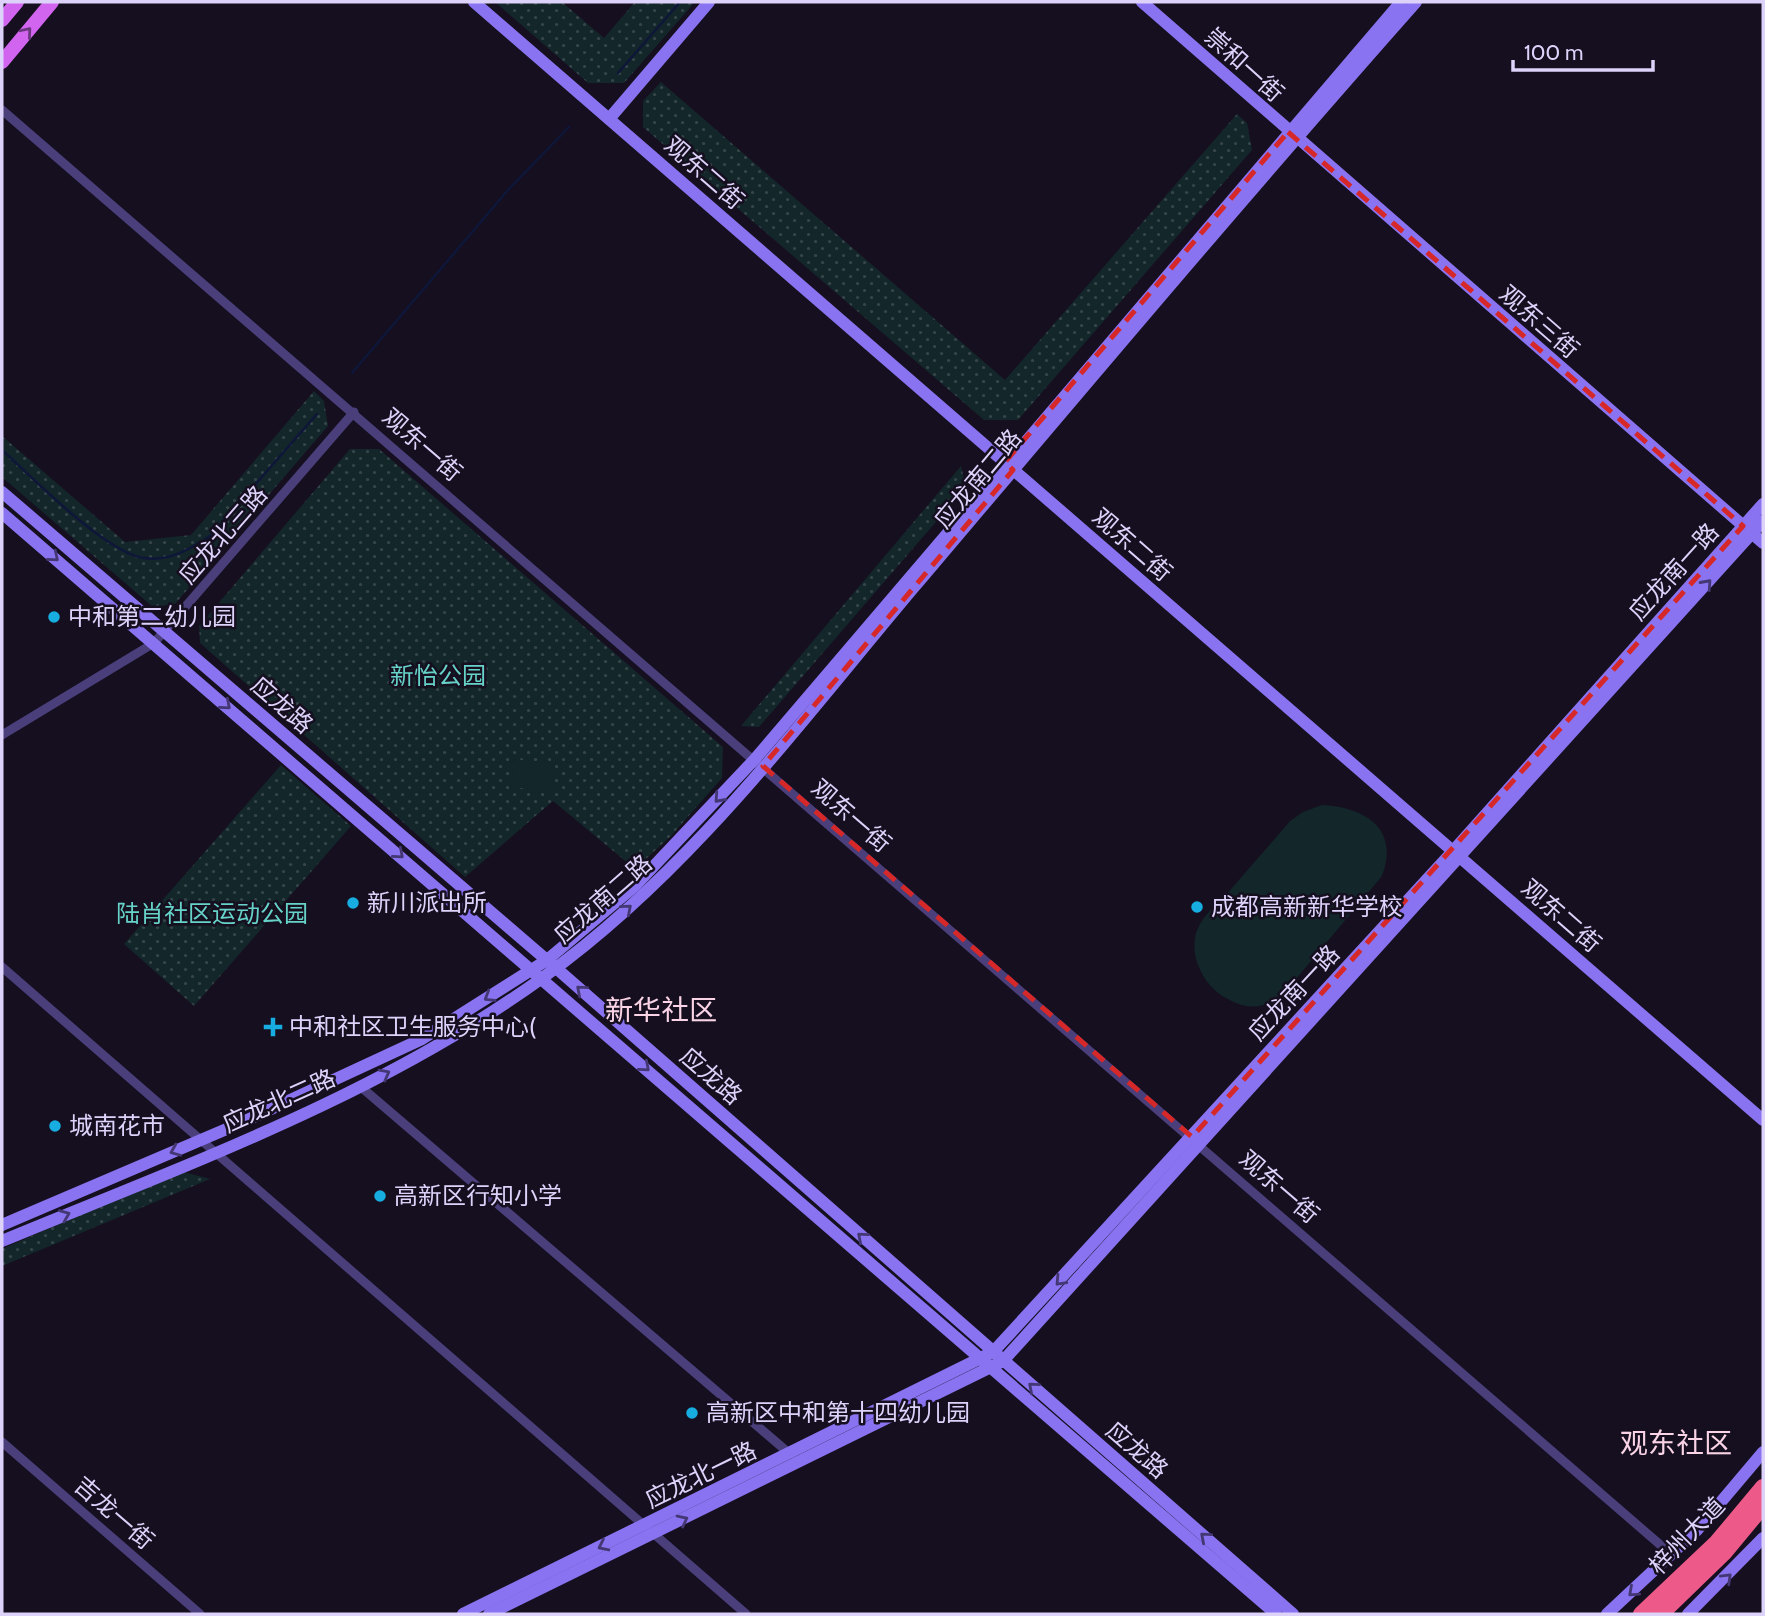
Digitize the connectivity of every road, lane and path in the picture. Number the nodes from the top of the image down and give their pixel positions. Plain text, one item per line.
1 (18, 2) edge
2 (51, 2) edge
3 (474, 2) edge
4 (709, 2) edge
5 (1142, 2) edge
6 (1401, 2) edge
7 (1416, 2) edge
8 (2, 20) edge
9 (2, 62) edge
10 (2, 110) edge
11 (609, 119) junction
12 (1291, 135) junction
13 (354, 412) junction
14 (1009, 466) junction
15 (2, 492) edge
16 (1763, 504) edge
17 (2, 513) edge
18 (1763, 522) edge
19 (1748, 530) junction
20 (1763, 543) edge
21 (165, 632) junction
22 (154, 643) junction
23 (2, 735) edge
24 (759, 762) junction
25 (1456, 854) junction
26 (551, 964) junction
27 (2, 967) edge
28 (537, 974) junction
29 (361, 1087) junction
30 (1763, 1120) edge
31 (200, 1140) junction
32 (1195, 1140) junction
33 (215, 1153) junction
34 (2, 1226) edge
35 (2, 1241) edge
36 (998, 1357) junction
37 (986, 1363) junction
38 (2, 1442) edge
39 (1763, 1452) edge
40 (790, 1454) junction
41 (1763, 1487) edge
42 (1763, 1506) edge
43 (650, 1530) junction
44 (1763, 1538) edge
45 (1672, 1555) junction
46 (200, 1614) edge
47 (463, 1614) edge
48 (489, 1614) edge
49 (746, 1614) edge
50 (1276, 1614) edge
51 (1293, 1614) edge
52 (1607, 1614) edge
53 (1641, 1614) edge
54 (1661, 1614) edge
55 (1688, 1614) edge

1 - 8 main road
9 -> 2 main road
3 - 11 street, 观东二街
4 - 11 street
5 - 12 street, 崇和一街
6 - 12 street, 应龙南二路
7 - 12 street, 应龙南二路
10 - 13 street, 观东一街
11 - 14 street, 观东二街
12 - 14 street, 应龙南二路
12 - 19 street, 观东三街
13 - 21 street, 应龙北三路
13 - 24 street, 观东一街
14 - 24 street, 应龙南二路
14 - 25 street, 观东二街
15 - 21 street, 应龙路
16 - 19 street, 应龙南一路
17 -> 22 street, 应龙路
18 - 19 street, 应龙南一路
19 - 20 street, 观东三街
19 - 25 street, 应龙南一路
21 - 22 street, 应龙北三路
21 - 26 street, 应龙路
22 - 23 street, 应龙北三路
22 -> 28 street, 应龙路
24 - 26 street, 应龙南二路
24 - 32 street, 观东一街
25 - 30 street, 观东二街
25 - 32 street, 应龙南一路
26 - 28 street, 应龙北二路
36 -> 26 street, 应龙路
27 - 31 street
29 -> 28 street, 应龙北二路
28 -> 31 street, 应龙北二路
28 -> 37 street, 应龙路
29 - 33 street, 应龙北二路
29 - 40 street
31 - 33 street
31 -> 34 street, 应龙北二路
32 - 36 street, 应龙南一路
32 - 45 street, 观东一街
35 -> 33 street, 应龙北二路
33 - 43 street
36 - 37 street, 应龙北一路
51 -> 36 street, 应龙路
37 - 40 street, 应龙北一路
43 -> 37 street, 应龙北一路
37 - 50 street, 应龙路
38 - 46 street, 吉龙一街
39 - 45 street
40 - 43 street, 应龙北一路
41 - 53 highway, 梓州大道
42 - 54 highway, 梓州大道
43 -> 47 street, 应龙北一路
43 - 48 street, 应龙北一路
43 - 49 street
55 -> 44 street
45 -> 52 street

